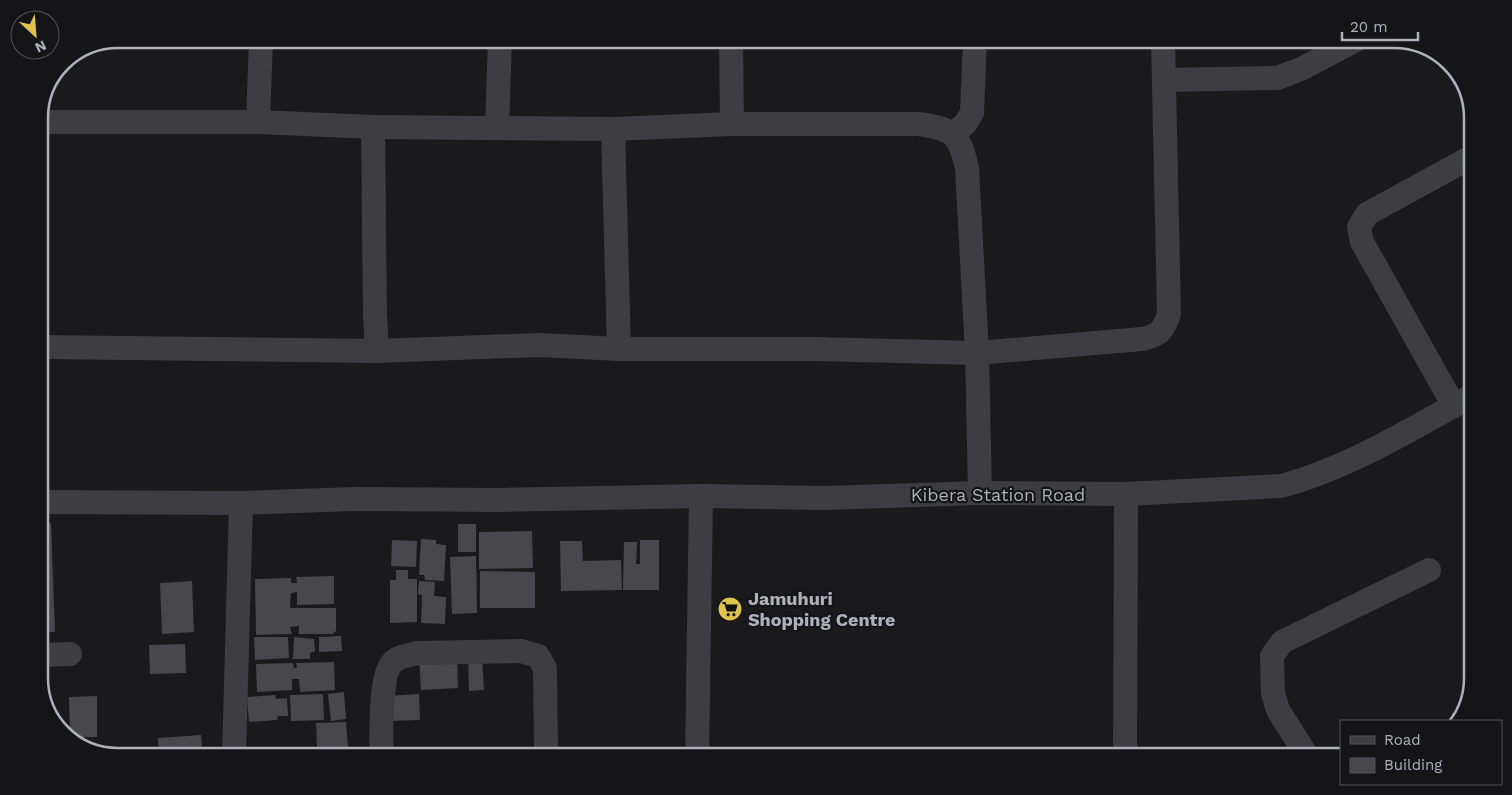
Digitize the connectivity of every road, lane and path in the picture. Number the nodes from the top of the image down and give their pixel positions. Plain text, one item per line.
1 (261, 48) edge
2 (500, 48) edge
3 (731, 48) edge
4 (975, 48) edge
5 (1163, 48) edge
6 (1341, 48) edge
7 (1164, 80) junction
8 (48, 122) edge
9 (258, 122) junction
10 (732, 124) junction
11 (372, 127) junction
12 (497, 128) junction
13 (613, 129) junction
14 (953, 134) junction
15 (1464, 161) edge
16 (48, 347) edge
17 (619, 349) junction
18 (377, 351) junction
19 (977, 353) junction
20 (1463, 400) edge
21 (980, 493) junction
22 (1126, 494) junction
23 (701, 496) junction
24 (48, 502) edge
25 (241, 503) junction
26 (1429, 570) dead end
27 (70, 654) dead end
28 (48, 655) edge
29 (234, 748) edge
30 (382, 748) edge
31 (546, 748) edge
32 (697, 748) edge
33 (1125, 748) edge
34 (1302, 748) edge

1 - 9 street
2 - 12 street
3 - 10 street
4 - 14 street
5 - 7 street
6 - 7 street
7 - 19 street
8 - 9 street
9 - 11 street
10 - 13 street
10 - 14 street
11 - 12 street
11 - 18 street
12 - 13 street
13 - 17 street
14 - 19 street
15 - 20 street
16 - 18 street
17 - 18 street
17 - 19 street
19 - 21 street
20 - 22 street, Kibera Station Road
21 - 22 street, Kibera Station Road
21 - 23 street, Kibera Station Road
22 - 33 street
23 - 25 street, Kibera Station Road
23 - 32 street
24 - 25 street, Kibera Station Road
25 - 29 street
26 - 34 street
27 - 28 street
30 - 31 street

